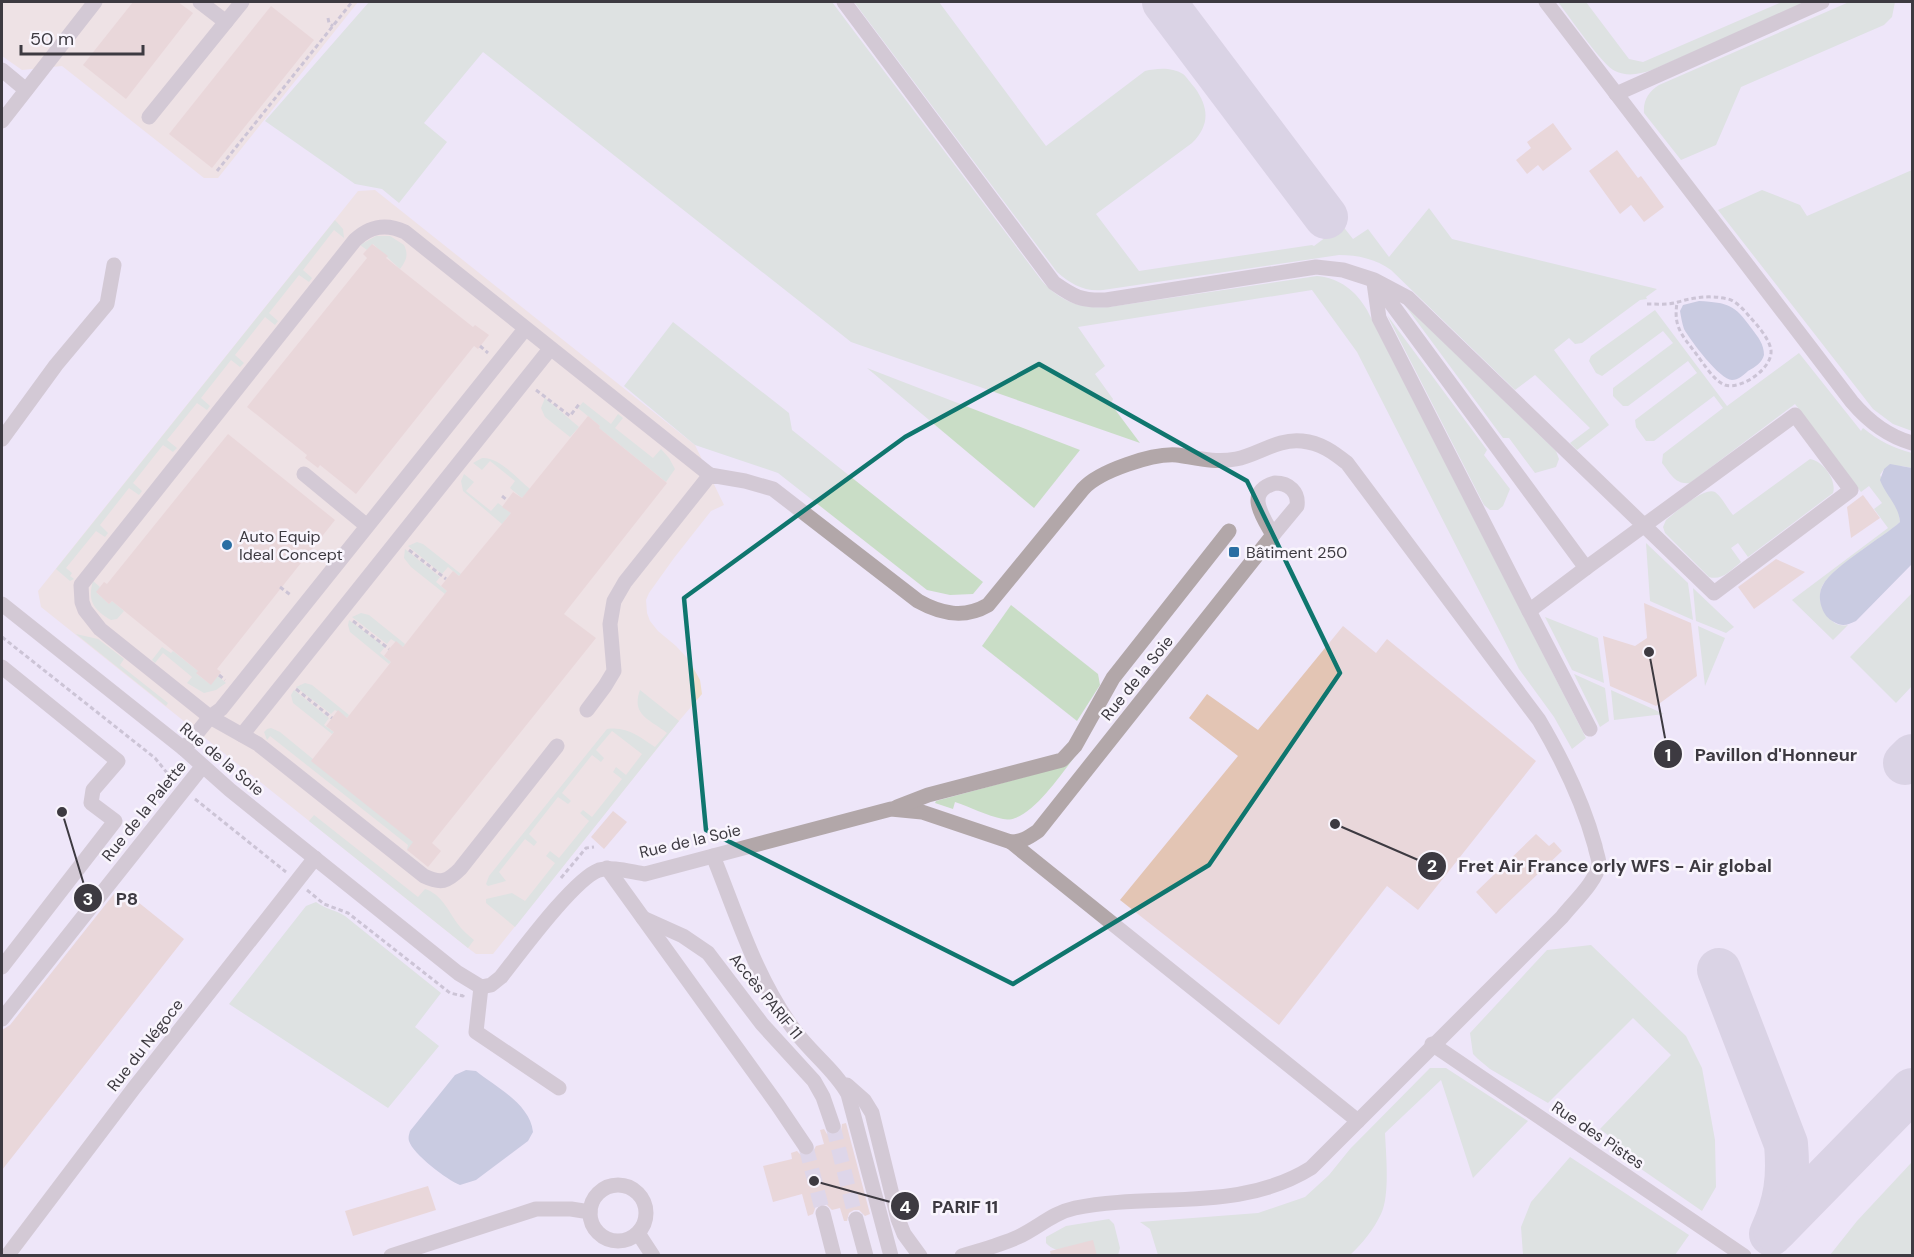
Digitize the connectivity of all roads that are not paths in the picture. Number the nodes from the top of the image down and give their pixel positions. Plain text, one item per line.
1 (95, 2) edge
2 (200, 2) edge
3 (242, 2) edge
4 (844, 2) edge
5 (1546, 2) edge
6 (1822, 2) edge
7 (226, 22) junction
8 (2, 70) edge
9 (26, 90) junction
10 (1616, 94) junction
11 (149, 117) dead end
12 (2, 121) edge
13 (114, 265) dead end
14 (1374, 280) junction
15 (525, 329) junction
16 (550, 349) junction
17 (2, 438) edge
18 (1912, 443) edge
19 (304, 474) dead end
20 (710, 476) junction
21 (367, 526) junction
22 (1644, 526) junction
23 (1229, 531) dead end
24 (1273, 535) dead end
25 (1586, 568) junction
26 (2, 604) edge
27 (1529, 611) junction
28 (2, 667) edge
29 (586, 710) dead end
30 (210, 717) junction
31 (1590, 729) dead end
32 (242, 735) junction
33 (557, 746) dead end
34 (184, 749) junction
35 (202, 767) junction
36 (891, 809) junction
37 (1011, 842) junction
38 (713, 856) junction
39 (315, 858) junction
40 (607, 868) junction
41 (643, 918) junction
42 (2, 967) edge
43 (477, 985) junction
44 (2, 1019) edge
45 (1432, 1044) junction
46 (807, 1045) junction
47 (790, 1054) junction
48 (842, 1082) junction
49 (559, 1088) dead end
50 (1358, 1121) junction
51 (833, 1126) tunnel mouth
52 (806, 1147) tunnel mouth
53 (590, 1212) junction
54 (823, 1213) tunnel mouth
55 (856, 1219) tunnel mouth
56 (638, 1233) junction
57 (7, 1256) edge
58 (391, 1256) edge
59 (653, 1256) edge
60 (834, 1256) edge
61 (866, 1256) edge
62 (891, 1256) edge
63 (920, 1256) edge
64 (962, 1256) edge
65 (1744, 1256) edge

1 - 9 street
2 - 7 street
3 - 7 street
4 - 14 street
5 - 10 street
6 - 10 street
7 - 11 street
8 - 9 street
9 - 12 street
10 - 18 street
13 - 17 street
14 - 22 street
14 - 25 street
14 - 27 street
15 - 16 street
15 - 21 street
15 - 30 street
16 - 20 street
16 - 32 street
19 - 21 street
20 - 29 street
20 - 45 street
21 - 30 street
22 - 22 street
22 - 25 street
23 - 36 street
24 - 37 street, Rue de la Soie
25 - 27 street
26 - 34 street, Rue de la Soie
27 - 31 street
28 - 42 street
30 - 32 street
30 - 34 street
32 - 33 street
34 - 35 street, Rue de la Soie
35 - 39 street, Rue de la Soie
35 - 44 street, Rue de la Palette
36 - 37 street, Rue de la Soie
36 - 38 street, Rue de la Soie
37 - 50 street
38 - 40 street, Rue de la Soie
38 - 46 street
39 - 43 street, Rue de la Soie
39 - 57 street, Rue du Négoce
40 - 41 street
40 - 43 street
41 - 47 street, Accès PARIF 11
41 - 52 street
43 - 49 street
45 - 50 street
45 - 65 street, Rue des Pistes
46 - 47 street
46 - 48 street
47 - 51 street, Accès PARIF 11
48 - 62 street
48 - 63 street
50 - 64 street
53 - 56 street
53 - 56 street
53 - 58 street
54 - 60 street
55 - 61 street
56 - 59 street

